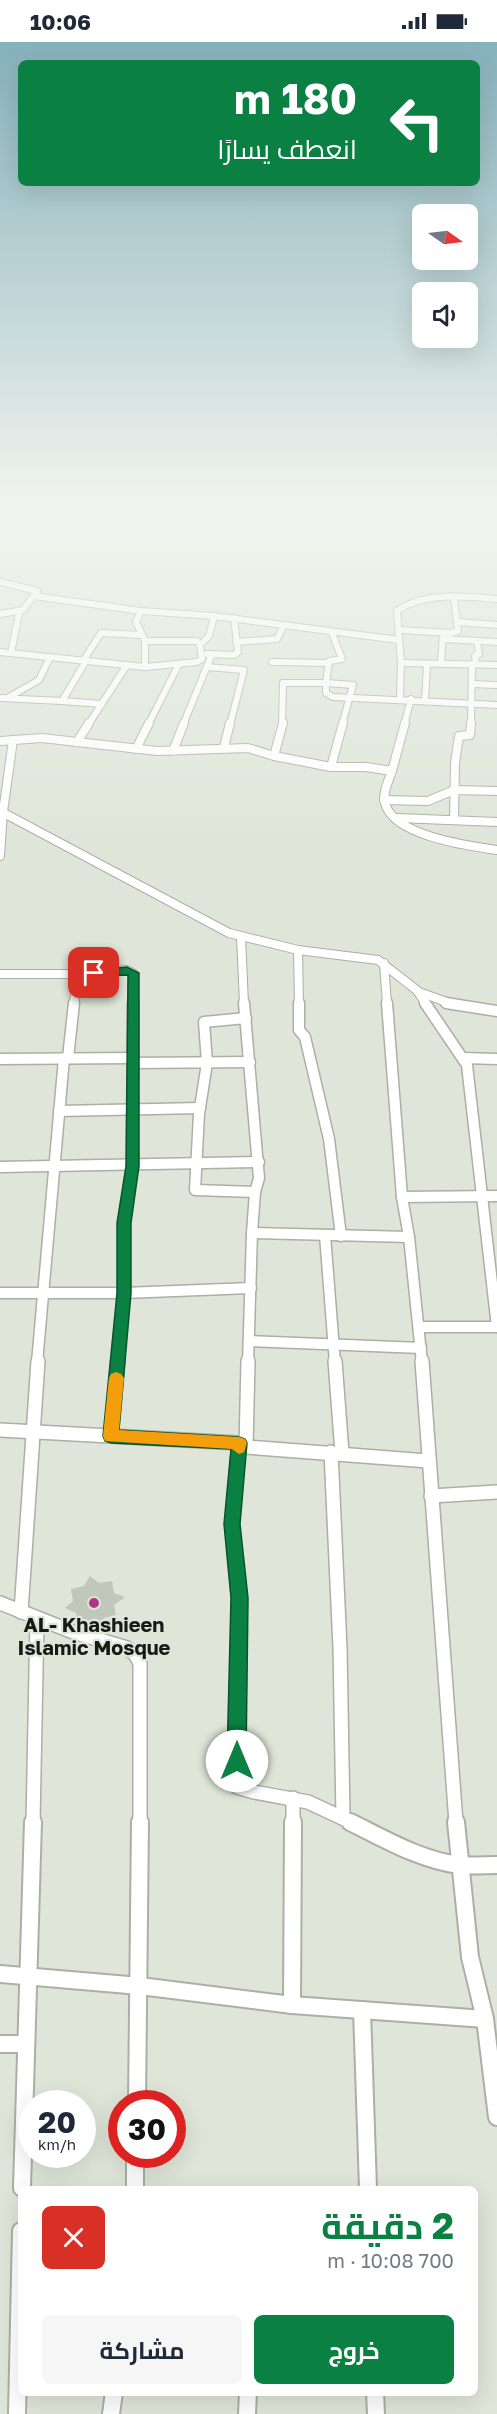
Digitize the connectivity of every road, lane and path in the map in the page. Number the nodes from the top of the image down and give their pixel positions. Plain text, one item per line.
1 (17, 618) edge
2 (138, 618) edge
3 (214, 618) edge
4 (231, 618) edge
5 (234, 618) junction
6 (398, 618) edge
7 (457, 618) edge
8 (458, 622) junction
9 (473, 623) junction
10 (284, 625) junction
11 (497, 625) edge
12 (399, 630) junction
13 (332, 633) junction
14 (443, 636) junction
15 (143, 638) junction
16 (399, 640) junction
17 (475, 640) junction
18 (236, 642) junction
19 (497, 642) edge
20 (200, 645) junction
21 (4, 654) edge
22 (201, 654) junction
23 (212, 654) junction
24 (50, 657) junction
25 (85, 661) junction
26 (272, 662) dead end
27 (329, 663) junction
28 (401, 663) junction
29 (441, 663) junction
30 (179, 664) junction
31 (474, 664) junction
32 (127, 665) junction
33 (427, 665) junction
34 (497, 665) edge
35 (145, 667) junction
36 (207, 667) junction
37 (326, 683) junction
38 (473, 684) junction
39 (497, 685) edge
40 (3, 698) edge
41 (350, 699) junction
42 (400, 699) junction
43 (411, 699) junction
44 (425, 700) junction
45 (62, 701) junction
46 (473, 703) junction
47 (102, 704) junction
48 (497, 705) edge
49 (13, 740) junction
50 (0, 741) edge
51 (77, 742) junction
52 (224, 747) junction
53 (135, 749) junction
54 (172, 751) junction
55 (274, 756) junction
56 (331, 767) junction
57 (392, 771) junction
58 (454, 790) junction
59 (497, 791) edge
60 (384, 800) junction
61 (1, 811) edge
62 (396, 818) junction
63 (454, 820) junction
64 (497, 822) edge
65 (497, 850) edge
66 (0, 856) edge
67 (241, 938) junction
68 (298, 950) junction
69 (384, 963) junction
70 (0, 974) edge
71 (77, 975) junction
72 (418, 992) junction
73 (497, 1011) edge
74 (246, 1018) junction
75 (66, 1058) junction
76 (463, 1058) junction
77 (0, 1059) edge
78 (497, 1059) edge
79 (134, 1060) junction
80 (250, 1062) junction
81 (207, 1063) junction
82 (200, 1108) junction
83 (134, 1109) junction
84 (59, 1111) junction
85 (259, 1162) junction
86 (196, 1163) junction
87 (132, 1166) junction
88 (0, 1167) edge
89 (55, 1168) junction
90 (255, 1192) junction
91 (480, 1196) junction
92 (497, 1196) edge
93 (402, 1197) junction
94 (252, 1233) junction
95 (325, 1235) junction
96 (341, 1236) junction
97 (409, 1237) junction
98 (251, 1288) junction
99 (0, 1293) edge
100 (124, 1293) junction
101 (42, 1294) junction
102 (419, 1326) junction
103 (497, 1327) edge
104 (250, 1341) junction
105 (332, 1344) junction
106 (422, 1348) junction
107 (0, 1430) edge
108 (34, 1431) junction
109 (111, 1436) junction
110 (243, 1445) junction
111 (336, 1452) junction
112 (428, 1461) junction
113 (497, 1492) edge
114 (431, 1496) junction
115 (0, 1604) edge
116 (21, 1612) junction
117 (37, 1619) junction
118 (293, 1798) junction
119 (343, 1817) junction
120 (459, 1865) junction
121 (497, 1865) edge
122 (0, 1974) edge
123 (29, 1976) junction
124 (140, 1986) junction
125 (292, 2005) junction
126 (362, 2010) junction
127 (485, 2019) junction
128 (0, 2044) edge
129 (25, 2044) junction
130 (137, 2090) edge
131 (497, 2117) edge
132 (135, 2168) edge
133 (22, 2186) edge
134 (135, 2186) edge
135 (368, 2186) edge
136 (18, 2368) edge
137 (113, 2396) edge
138 (248, 2396) edge
139 (375, 2396) edge
140 (17, 2414) edge
141 (111, 2414) edge
142 (247, 2414) edge
143 (376, 2414) edge

1 - 21 street
2 - 15 street
3 - 20 street
4 - 5 street
5 - 10 street
5 - 18 street
6 - 12 street
7 - 8 street
8 - 9 street
8 - 14 street
9 - 11 street
9 - 17 street
10 - 13 street
10 - 18 street
12 - 14 street
12 - 16 street
13 - 16 street
13 - 27 street
14 - 17 street
14 - 29 street
15 - 20 street
15 - 25 street
15 - 35 street
16 - 28 street
17 - 19 street
17 - 31 street
18 - 23 street
20 - 22 street
21 - 24 street
22 - 23 street
22 - 30 street
23 - 36 street
24 - 25 street
24 - 40 street
25 - 32 street
25 - 45 street
26 - 27 street
27 - 37 street
28 - 33 street
28 - 42 street
29 - 31 street
29 - 33 street
30 - 35 street
30 - 53 street
31 - 34 street
31 - 38 street
32 - 35 street
32 - 47 street
33 - 44 street
36 - 52 street
36 - 54 street
37 - 41 street
37 - 41 street
37 - 55 street
38 - 39 street
38 - 46 street
40 - 45 street
41 - 42 street
41 - 56 street
42 - 43 street
43 - 44 street
43 - 57 street
44 - 46 street
45 - 47 street
46 - 48 street
46 - 58 street
47 - 51 street
49 - 50 street
49 - 51 street
49 - 61 street
51 - 53 street
52 - 54 street
52 - 55 street
53 - 54 street
55 - 56 street
56 - 57 street
57 - 60 street
58 - 59 street
58 - 60 street
58 - 63 street
60 - 62 street
61 - 66 street
61 - 67 street
62 - 63 street
62 - 65 street
63 - 64 street
67 - 68 street
67 - 74 street
68 - 69 street
68 - 96 street
69 - 72 street
69 - 93 street
70 - 71 street
71 - 75 street
71 - 79 street
72 - 73 street
72 - 76 street
74 - 80 street
74 - 81 street
75 - 77 street
75 - 79 street
75 - 84 street
76 - 78 street
76 - 91 street
79 - 81 street
79 - 83 street
80 - 81 street
80 - 85 street
81 - 82 street
82 - 83 street
82 - 86 street
83 - 84 street
83 - 87 street
84 - 89 street
85 - 86 street
85 - 90 street
86 - 87 street
86 - 90 street
87 - 89 street
87 - 100 street
88 - 89 street
89 - 101 street
90 - 94 street
91 - 92 street
91 - 93 street
91 - 103 street
93 - 97 street
94 - 95 street
94 - 98 street
95 - 96 street
95 - 105 street
96 - 97 street
97 - 102 street
98 - 100 street
98 - 104 street
99 - 101 street
100 - 101 street
100 - 109 street
101 - 108 street
102 - 103 street
102 - 106 street
104 - 105 street
104 - 110 street
105 - 106 street
105 - 111 street
106 - 112 street
107 - 108 street
108 - 109 street
108 - 116 street
109 - 110 street
110 - 111 street
110 - 118 street
111 - 112 street
111 - 119 street
112 - 114 street
113 - 114 street
114 - 120 street
115 - 116 street
116 - 117 street
117 - 123 street
117 - 124 street
118 - 119 street
118 - 125 street
119 - 120 street
120 - 121 street
120 - 127 street
122 - 123 street
123 - 124 street
123 - 129 street
124 - 125 street
124 - 130 street
125 - 126 street
126 - 127 street
126 - 135 street
127 - 131 street
128 - 129 street
129 - 133 street
132 - 134 street
136 - 140 street
137 - 141 street
138 - 142 street
139 - 143 street

